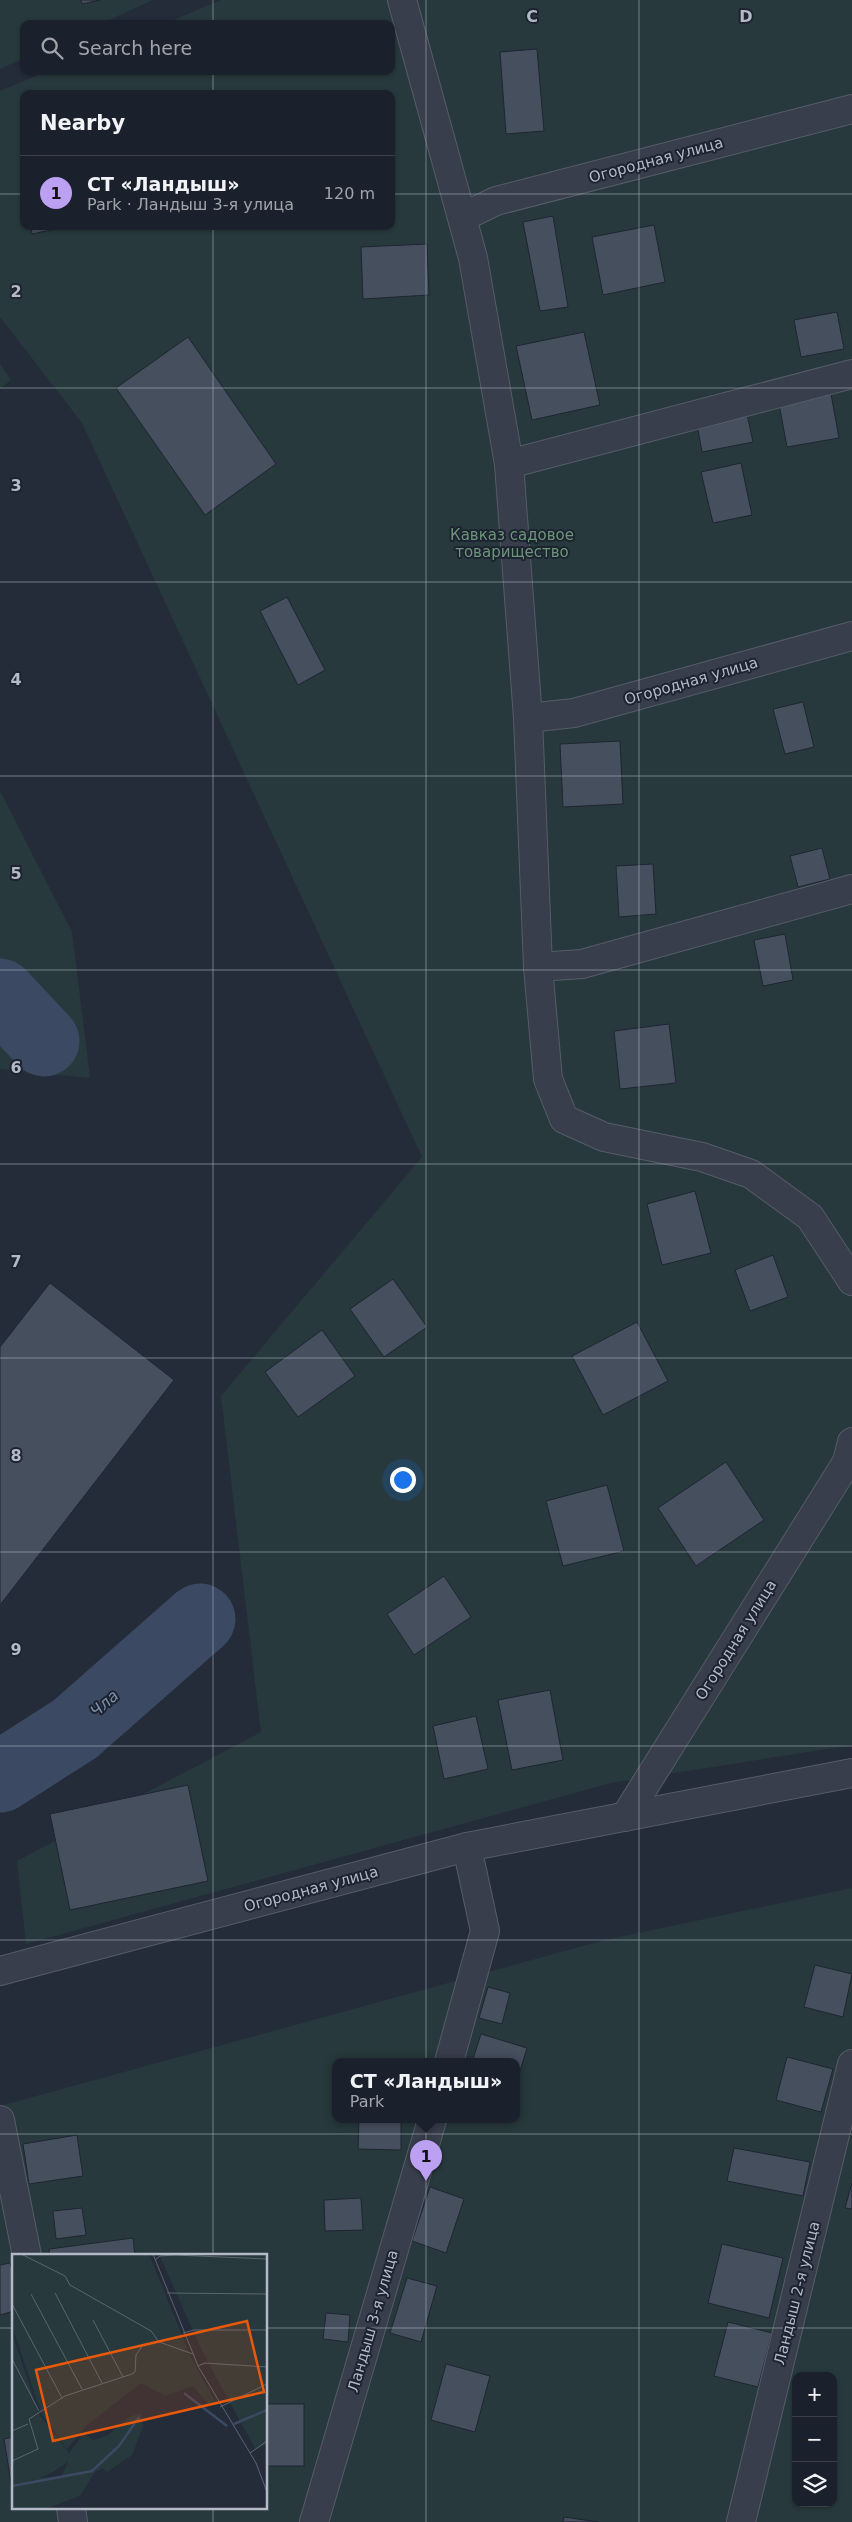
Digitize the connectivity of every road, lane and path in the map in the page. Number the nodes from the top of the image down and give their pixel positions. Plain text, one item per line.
1 (402, 0) edge
2 (852, 109) edge
3 (463, 217) junction
4 (852, 374) edge
5 (509, 464) junction
6 (852, 636) edge
7 (528, 718) junction
8 (852, 889) edge
9 (538, 967) junction
10 (852, 1281) edge
11 (850, 1456) edge
12 (852, 1774) edge
13 (625, 1817) junction
14 (467, 1847) junction
15 (0, 1972) edge
16 (451, 2058) edge
17 (852, 2064) edge
18 (0, 2120) edge
19 (431, 2123) edge
20 (27, 2254) edge
21 (314, 2522) edge
22 (741, 2522) edge

1 - 3 street
2 - 3 street, Огородная улица
3 - 5 street
4 - 5 street
5 - 7 street
6 - 7 street, Огородная улица
7 - 9 street
8 - 9 street
9 - 10 street
11 - 13 street, Огородная улица
12 - 13 street, Огородная улица
13 - 14 street, Огородная улица
14 - 15 street, Огородная улица
14 - 16 street
17 - 22 street, Ландыш 2-я улица
18 - 20 street
19 - 21 street, Ландыш 3-я улица

